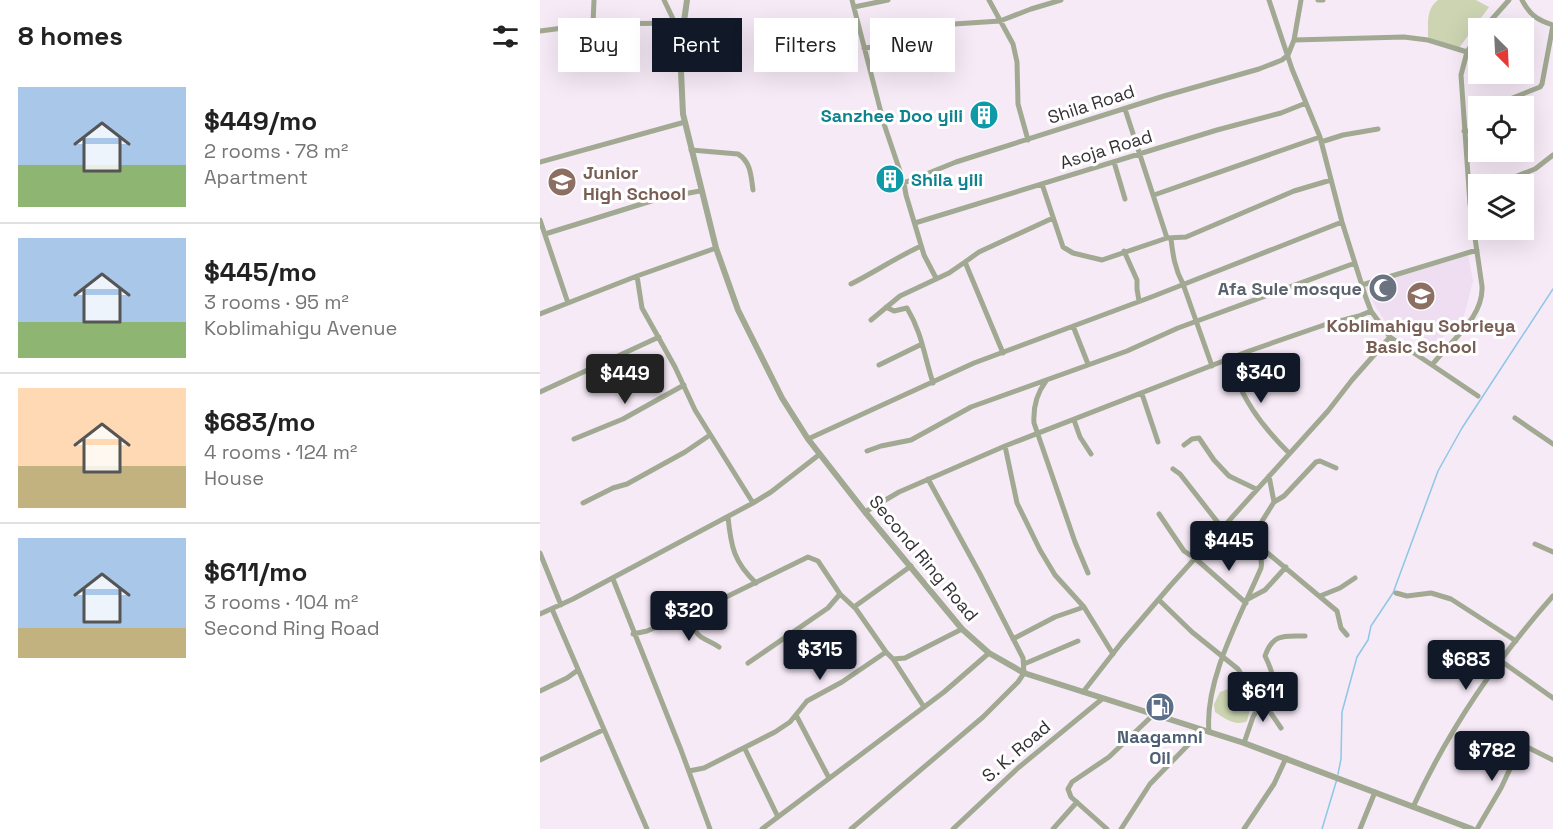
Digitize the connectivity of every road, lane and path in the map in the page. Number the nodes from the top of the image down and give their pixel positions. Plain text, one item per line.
1 (594, 0) edge
2 (664, 0) edge
3 (687, 0) edge
4 (852, 0) edge
5 (888, 0) edge
6 (989, 0) edge
7 (1061, 0) edge
8 (1269, 0) edge
9 (1301, 0) edge
10 (1318, 0) edge
11 (1323, 0) edge
12 (1509, 0) edge
13 (1522, 0) edge
14 (854, 7) junction
15 (593, 18) edge
16 (673, 18) edge
17 (684, 18) edge
18 (1493, 18) edge
19 (1000, 21) junction
20 (1553, 25) edge
21 (558, 29) edge
22 (540, 31) edge
23 (1294, 40) junction
24 (864, 48) junction
25 (1467, 52) joint
26 (1288, 55) junction
27 (680, 72) edge
28 (1518, 96) edge
29 (1306, 103) junction
30 (1125, 109) junction
31 (685, 122) junction
32 (1378, 129) dead end
33 (1464, 131) junction
34 (1468, 131) edge
35 (1028, 140) junction
36 (1320, 140) junction
37 (691, 150) junction
38 (1140, 154) junction
39 (1553, 155) edge
40 (540, 162) edge
41 (1114, 162) junction
42 (1522, 174) edge
43 (1468, 179) edge
44 (1331, 180) junction
45 (904, 183) junction
46 (1042, 184) junction
47 (753, 190) dead end
48 (700, 191) junction
49 (1154, 195) junction
50 (1125, 199) dead end
51 (1053, 218) junction
52 (540, 220) edge
53 (1342, 222) junction
54 (915, 223) junction
55 (545, 234) junction
56 (1169, 239) junction
57 (1476, 240) edge
58 (921, 246) junction
59 (716, 248) junction
60 (1477, 250) junction
61 (1124, 252) junction
62 (965, 262) junction
63 (1355, 263) junction
64 (637, 276) junction
65 (936, 279) junction
66 (851, 284) dead end
67 (1183, 284) junction
68 (1362, 285) junction
69 (1139, 301) junction
70 (568, 303) junction
71 (886, 307) junction
72 (1371, 310) junction
73 (540, 314) edge
74 (871, 320) dead end
75 (1196, 322) junction
76 (1073, 326) junction
77 (658, 337) junction
78 (1390, 338) junction
79 (922, 344) junction
80 (1003, 353) junction
81 (1227, 360) junction
82 (1088, 364) junction
83 (879, 365) dead end
84 (1432, 365) junction
85 (1212, 366) junction
86 (1047, 380) junction
87 (933, 382) junction
88 (684, 385) junction
89 (540, 392) edge
90 (1142, 394) junction
91 (1478, 396) dead end
92 (1515, 418) dead end
93 (1074, 420) junction
94 (1037, 434) junction
95 (710, 435) junction
96 (574, 439) dead end
97 (808, 439) junction
98 (1158, 442) dead end
99 (1553, 444) edge
100 (1184, 445) dead end
101 (1005, 446) junction
102 (867, 451) dead end
103 (1289, 453) junction
104 (820, 454) junction
105 (1091, 454) dead end
106 (1336, 468) dead end
107 (1173, 469) dead end
108 (1269, 476) junction
109 (928, 479) junction
110 (1256, 489) junction
111 (1274, 502) junction
112 (584, 503) dead end
113 (753, 503) junction
114 (865, 512) junction
115 (1159, 514) dead end
116 (728, 517) junction
117 (1223, 528) junction
118 (1256, 543) junction
119 (1535, 544) dead end
120 (1553, 552) edge
121 (540, 553) edge
122 (1196, 559) junction
123 (910, 566) junction
124 (1286, 567) junction
125 (1088, 573) dead end
126 (1355, 578) dead end
127 (613, 579) junction
128 (756, 583) junction
129 (1396, 593) dead end
130 (840, 594) junction
131 (1320, 596) junction
132 (1553, 596) edge
133 (1159, 600) junction
134 (1247, 601) junction
135 (561, 605) junction
136 (854, 607) junction
137 (1084, 607) junction
138 (552, 609) junction
139 (540, 614) edge
140 (686, 614) junction
141 (962, 629) junction
142 (633, 634) junction
143 (1347, 635) dead end
144 (1305, 636) dead end
145 (1013, 639) junction
146 (1516, 640) junction
147 (1078, 641) dead end
148 (719, 647) dead end
149 (886, 652) junction
150 (989, 653) junction
151 (1113, 654) junction
152 (1222, 656) junction
153 (893, 659) junction
154 (1501, 661) junction
155 (748, 663) dead end
156 (1024, 664) junction
157 (578, 670) junction
158 (1024, 673) junction
159 (1085, 689) junction
160 (540, 691) edge
161 (1553, 698) edge
162 (1102, 699) junction
163 (1262, 704) junction
164 (924, 707) junction
165 (1153, 715) junction
166 (796, 716) junction
167 (1281, 728) dead end
168 (1198, 729) junction
169 (603, 730) junction
170 (1209, 732) junction
171 (1244, 743) junction
172 (745, 749) junction
173 (1286, 758) junction
174 (540, 760) edge
175 (1553, 760) edge
176 (689, 771) junction
177 (829, 778) junction
178 (1375, 792) junction
179 (1077, 802) junction
180 (1413, 807) junction
181 (778, 817) junction
182 (648, 829) edge
183 (710, 829) edge
184 (762, 829) edge
185 (851, 829) edge
186 (953, 829) edge
187 (1053, 829) edge
188 (1107, 829) edge
189 (1121, 829) edge
190 (1244, 829) edge
191 (1360, 829) edge
192 (1472, 829) edge
193 (1477, 829) edge

1 - 15 street
2 - 16 street
3 - 17 street, Second Ring Road
4 - 14 street
5 - 14 street
6 - 19 street
7 - 19 street
8 - 26 street
9 - 23 street
10 - 11 street
12 - 18 street
13 - 20 street
14 - 24 street
19 - 24 street
19 - 35 street
20 - 28 street
21 - 22 street
23 - 25 street
23 - 26 street
24 - 45 street
25 - 33 street
26 - 29 street
26 - 30 street, Shila Road
27 - 31 street, Second Ring Road
29 - 36 street
29 - 38 street, Asoja Road
30 - 35 street, Shila Road
30 - 38 street
31 - 37 street, Second Ring Road
31 - 40 street
32 - 36 street
33 - 34 street
33 - 43 street
35 - 45 street, Shila Road
36 - 44 street
36 - 49 street
37 - 47 street
37 - 48 street, Second Ring Road
38 - 41 street, Asoja Road
38 - 49 street
39 - 42 street
41 - 46 street, Asoja Road
41 - 50 street
44 - 53 street
44 - 56 street
45 - 54 street
46 - 51 street
46 - 54 street, Asoja Road
48 - 55 street
48 - 59 street, Second Ring Road
49 - 56 street
51 - 61 street
51 - 62 street
52 - 55 street
53 - 63 street
53 - 67 street
54 - 58 street
55 - 70 street
56 - 61 street
56 - 67 street
57 - 60 street
58 - 65 street
58 - 66 street
59 - 64 street
59 - 97 street, Second Ring Road
60 - 68 street
60 - 84 street
61 - 69 street
62 - 65 street
62 - 80 street
63 - 68 street
63 - 75 street
64 - 70 street
64 - 77 street
65 - 71 street
67 - 69 street
67 - 75 street
68 - 72 street
69 - 76 street
70 - 73 street
71 - 74 street
71 - 79 street
72 - 78 street
72 - 81 street
75 - 82 street
75 - 85 street
76 - 80 street
76 - 82 street
77 - 88 street
77 - 89 street
78 - 84 street
78 - 103 street
79 - 83 street
79 - 87 street
80 - 87 street
81 - 85 street
81 - 103 street
82 - 86 street
84 - 91 street
85 - 90 street
86 - 94 street
86 - 102 street
87 - 97 street
88 - 95 street
88 - 96 street
90 - 93 street
90 - 98 street
92 - 99 street
93 - 94 street
93 - 105 street
94 - 101 street
94 - 125 street
95 - 112 street
95 - 113 street
97 - 104 street, Second Ring Road
100 - 110 street
101 - 109 street
101 - 137 street
103 - 108 street
104 - 113 street
104 - 114 street, Second Ring Road
106 - 111 street
107 - 117 street
108 - 110 street
108 - 111 street
109 - 114 street
109 - 145 street
110 - 117 street
111 - 118 street
113 - 116 street
114 - 123 street, Second Ring Road
115 - 122 street
116 - 127 street
116 - 128 street
117 - 122 street
118 - 124 street
118 - 134 street
119 - 120 street
121 - 135 street
122 - 133 street
122 - 134 street
123 - 136 street
123 - 141 street, Second Ring Road
124 - 131 street
124 - 134 street
126 - 131 street
127 - 135 street
127 - 142 street
128 - 130 street
128 - 140 street
129 - 146 street
130 - 136 street
130 - 155 street
131 - 143 street
132 - 146 street
133 - 151 street
133 - 152 street
134 - 152 street
135 - 138 street
136 - 149 street
137 - 145 street
137 - 151 street
138 - 139 street
138 - 157 street
140 - 142 street
140 - 148 street
141 - 150 street, Second Ring Road
141 - 153 street
142 - 176 street
144 - 163 street
145 - 156 street
146 - 154 street
147 - 156 street
149 - 153 street
149 - 166 street
150 - 158 street, Second Ring Road
150 - 164 street
151 - 159 street
152 - 163 street
152 - 170 street
153 - 164 street
154 - 161 street
154 - 180 street
156 - 158 street
157 - 160 street
157 - 169 street
158 - 159 street, Second Ring Road
158 - 185 street
159 - 162 street, Second Ring Road
162 - 165 street, Second Ring Road
162 - 186 street, S. K. Road
163 - 167 street
163 - 171 street
164 - 177 street
165 - 168 street, Second Ring Road
165 - 179 street
166 - 172 street
166 - 177 street
168 - 170 street, Second Ring Road
168 - 189 street
169 - 174 street
169 - 182 street
170 - 171 street, Second Ring Road
171 - 173 street, Second Ring Road
172 - 176 street
172 - 181 street
173 - 178 street, Second Ring Road
173 - 190 street
175 - 193 street
176 - 183 street
177 - 181 street
178 - 180 street, Second Ring Road
178 - 191 street
179 - 187 street
179 - 188 street
180 - 192 street, Second Ring Road
181 - 184 street

